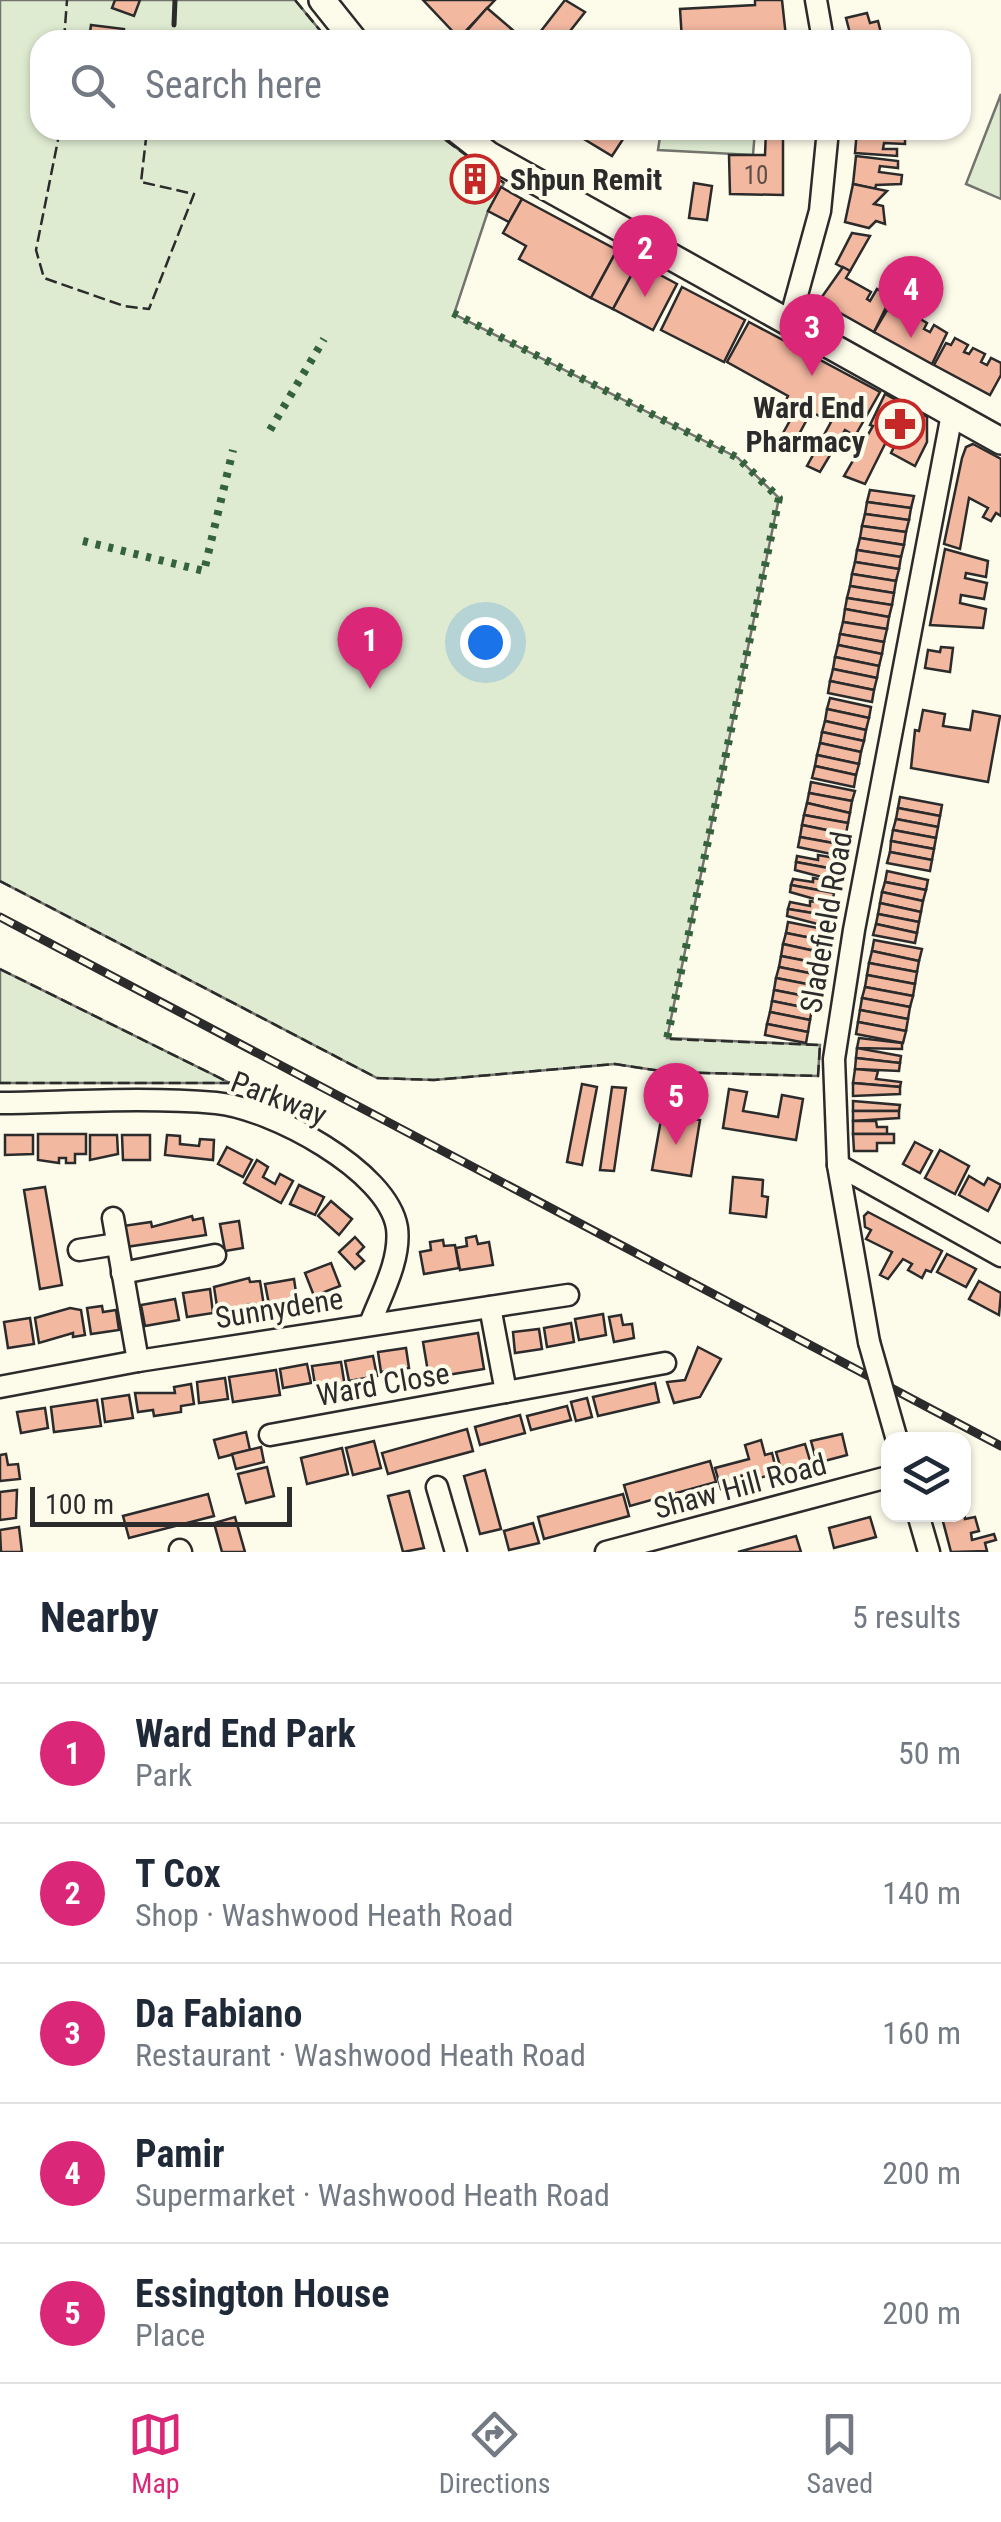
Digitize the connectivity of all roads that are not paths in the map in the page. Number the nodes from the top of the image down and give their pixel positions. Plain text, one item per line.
1 (322, 0) edge
2 (816, 0) edge
3 (346, 30) edge
4 (821, 30) edge
5 (470, 140) edge
6 (827, 140) edge
7 (791, 316) junction
8 (952, 414) junction
9 (1001, 441) edge
10 (0, 1103) edge
11 (838, 1165) junction
12 (113, 1218) dead end
13 (116, 1244) junction
14 (79, 1250) dead end
15 (215, 1256) dead end
16 (1001, 1256) edge
17 (122, 1273) junction
18 (568, 1295) dead end
19 (490, 1307) junction
20 (370, 1324) junction
21 (138, 1360) junction
22 (665, 1363) dead end
23 (0, 1387) edge
24 (506, 1392) junction
25 (896, 1432) edge
26 (270, 1435) dead end
27 (881, 1479) edge
28 (437, 1487) dead end
29 (920, 1522) edge
30 (456, 1552) edge
31 (606, 1552) edge
32 (929, 1552) edge

1 - 3 main road
2 - 4 street
5 - 7 main road
6 - 7 street
7 - 8 main road
8 - 9 main road
8 - 11 street, Sladefield Road
10 - 20 street, Parkway
11 - 16 street
11 - 25 street, Sladefield Road, bridge
12 - 13 street
13 - 14 street
13 - 17 street
15 - 17 street
17 - 21 street
18 - 19 street, Sunnydene
19 - 20 street, Sunnydene
19 - 24 street
20 - 21 street, Sunnydene
21 - 23 street, Sunnydene
22 - 24 street, Ward Close
24 - 26 street, Ward Close
27 - 31 street, Shaw Hill Road
28 - 30 street
29 - 32 street

